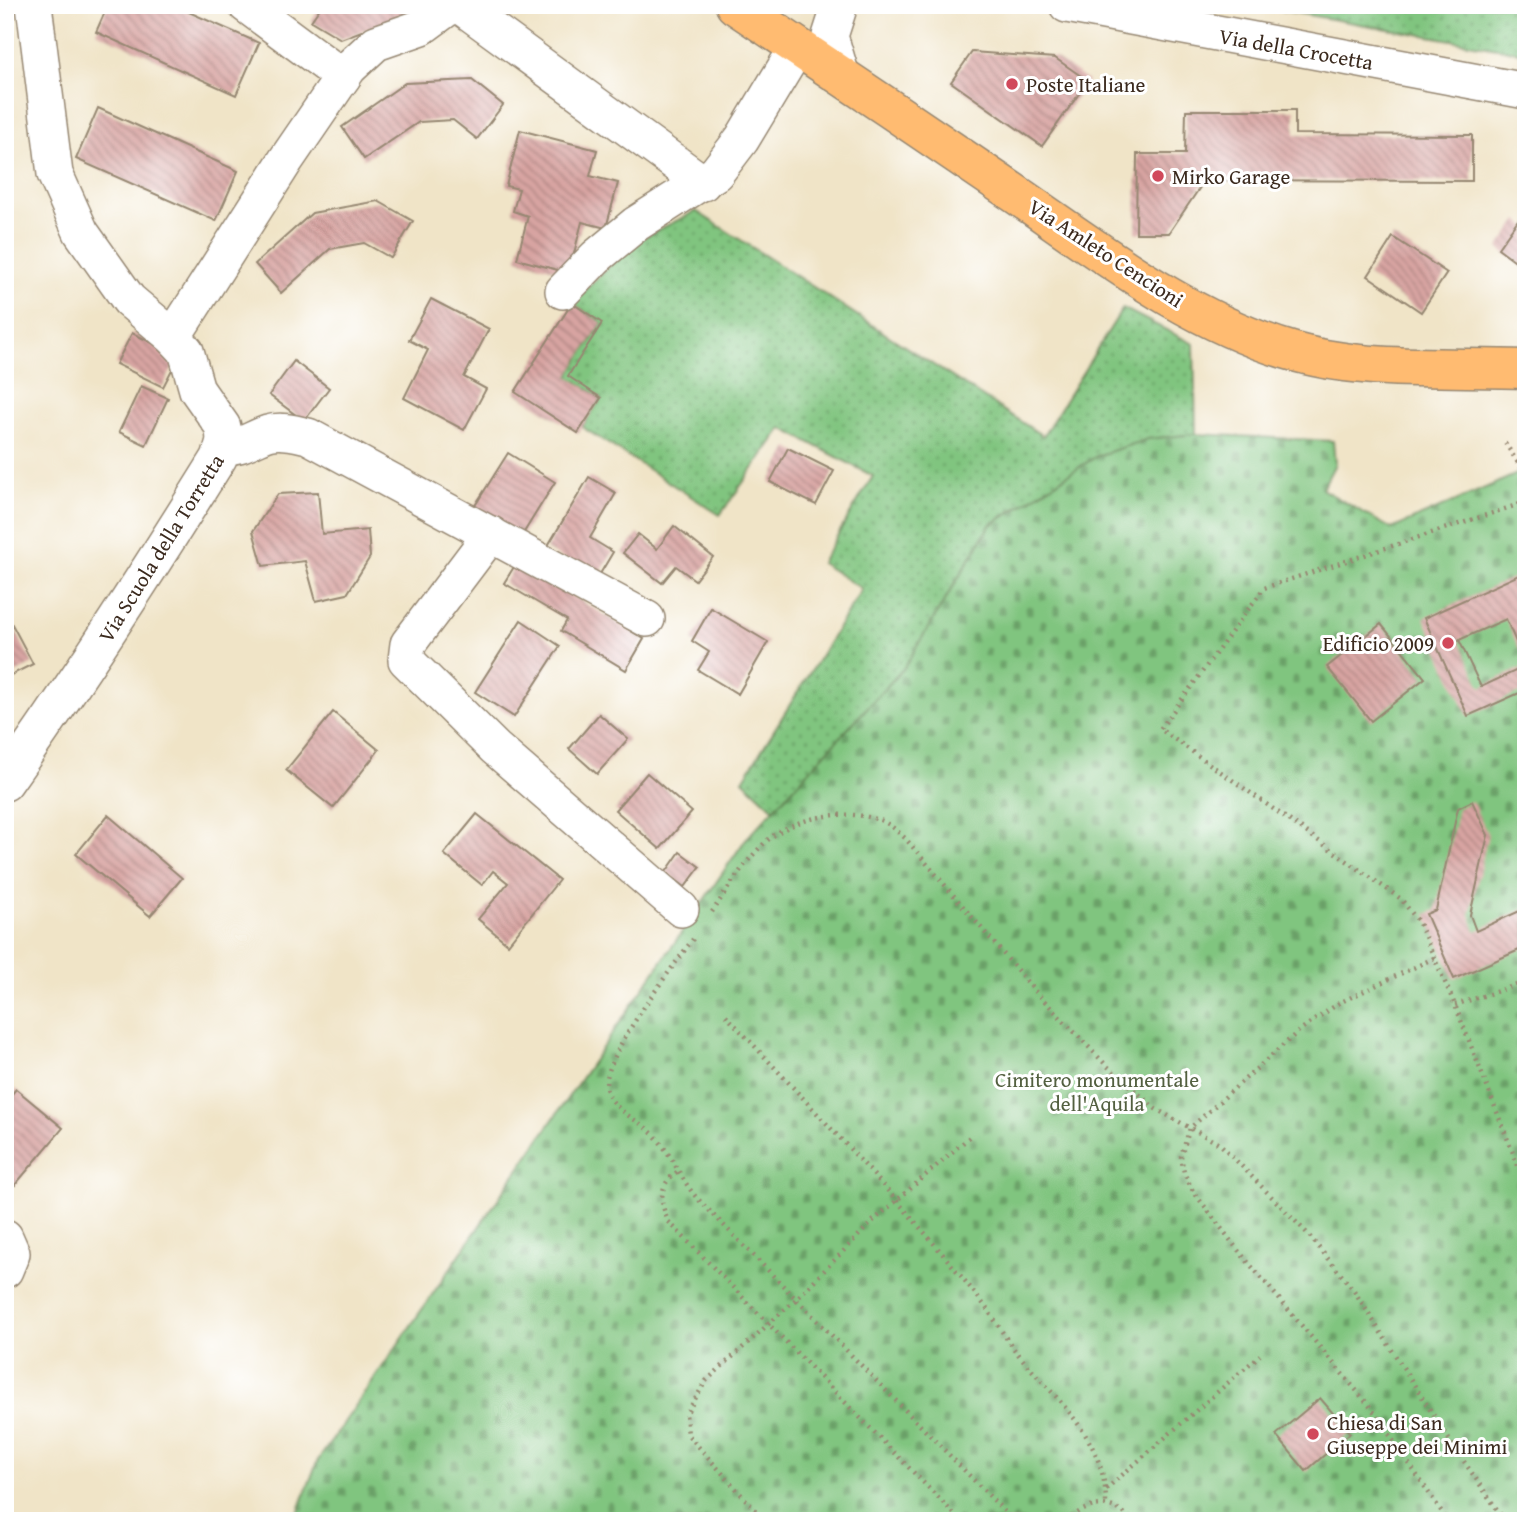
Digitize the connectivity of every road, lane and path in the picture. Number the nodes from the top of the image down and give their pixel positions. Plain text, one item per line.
1 (34, 5) edge
2 (246, 5) edge
3 (452, 5) edge
4 (459, 5) edge
5 (735, 5) edge
6 (840, 5) edge
7 (1067, 5) edge
8 (798, 46) junction
9 (842, 76) junction
10 (343, 77) junction
11 (1526, 91) edge
12 (703, 183) junction
13 (563, 291) dead end
14 (173, 337) junction
15 (1526, 369) edge
16 (1505, 443) dead end
17 (223, 446) junction
18 (1526, 475) edge
19 (1526, 502) edge
20 (491, 534) junction
21 (648, 619) dead end
22 (5, 783) edge
23 (696, 919) junction
24 (1434, 958) junction
25 (1526, 982) edge
26 (1455, 1005) junction
27 (726, 1015) dead end
28 (1190, 1128) junction
29 (973, 1134) dead end
30 (677, 1172) junction
31 (1526, 1186) edge
32 (896, 1201) junction
33 (5, 1237) edge
34 (5, 1270) edge
35 (796, 1299) junction
36 (768, 1325) junction
37 (1260, 1355) dead end
38 (1105, 1489) junction
39 (1106, 1504) junction
40 (765, 1521) edge
41 (961, 1521) edge
42 (1014, 1521) edge
43 (1066, 1521) edge
44 (1132, 1521) edge
45 (1448, 1521) edge
46 (1505, 1521) edge

1 - 14 street, Via Scuola della Torretta
2 - 10 street
3 - 10 street
4 - 12 street
5 - 8 main road, Via Amleto Cencioni
6 - 9 street
7 - 11 street, Via della Crocetta
8 - 9 main road, Via Amleto Cencioni
8 - 12 street
9 - 15 main road, Via Amleto Cencioni
10 - 14 street
12 - 13 street
14 - 17 street, Via Scuola della Torretta
16 - 18 path
17 - 20 street
17 - 22 street, Via Scuola della Torretta
19 - 24 path
20 - 21 street
20 - 23 street
23 - 28 path
23 - 30 path
24 - 26 path
24 - 28 path
25 - 26 path
26 - 31 path
27 - 32 path
28 - 45 path
28 - 46 path
29 - 32 path
30 - 35 path
30 - 36 path
32 - 35 path
32 - 38 path
33 - 34 street
35 - 36 path
35 - 42 path
36 - 40 path
36 - 41 path
37 - 38 path
38 - 39 path
39 - 43 path
39 - 44 path

